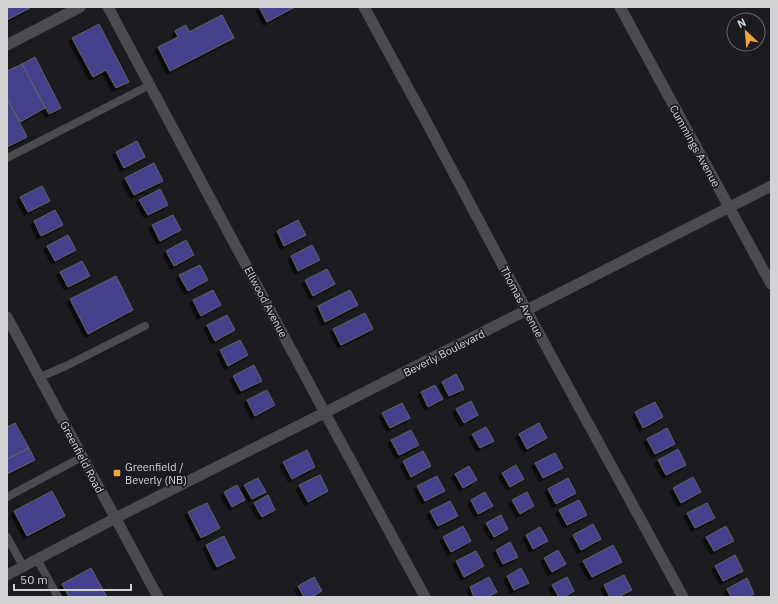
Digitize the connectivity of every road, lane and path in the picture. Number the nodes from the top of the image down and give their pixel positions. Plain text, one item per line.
1 (80, 7) edge
2 (108, 7) edge
3 (364, 7) edge
4 (620, 7) edge
5 (7, 45) edge
6 (150, 85) junction
7 (7, 158) edge
8 (771, 186) edge
9 (728, 207) junction
10 (771, 284) edge
11 (526, 310) junction
12 (7, 317) edge
13 (145, 326) dead end
14 (10, 332) edge
15 (40, 378) junction
16 (325, 413) junction
17 (82, 457) junction
18 (7, 497) edge
19 (116, 519) junction
20 (7, 537) edge
21 (37, 559) junction
22 (23, 566) junction
23 (7, 575) edge
24 (58, 597) edge
25 (158, 597) edge
26 (425, 597) edge
27 (682, 597) edge

1 - 5 street
2 - 6 street, Ellwood Avenue
3 - 11 street, Thomas Avenue
4 - 9 street, Cummings Avenue
6 - 7 lane
6 - 16 street, Ellwood Avenue
8 - 9 street, Beverly Boulevard
9 - 10 street, Cummings Avenue
9 - 11 street, Beverly Boulevard
11 - 16 street, Beverly Boulevard
11 - 27 street, Thomas Avenue
12 - 14 street, Greenfield Road
13 - 15 lane
14 - 15 street, Greenfield Road
15 - 17 street, Greenfield Road
16 - 19 street, Beverly Boulevard
16 - 26 street, Ellwood Avenue
17 - 18 lane
17 - 19 street, Greenfield Road
19 - 21 street, Beverly Boulevard
19 - 25 street, Greenfield Road
20 - 22 lane
21 - 22 street, Beverly Boulevard
21 - 24 lane
22 - 23 street, Beverly Boulevard

